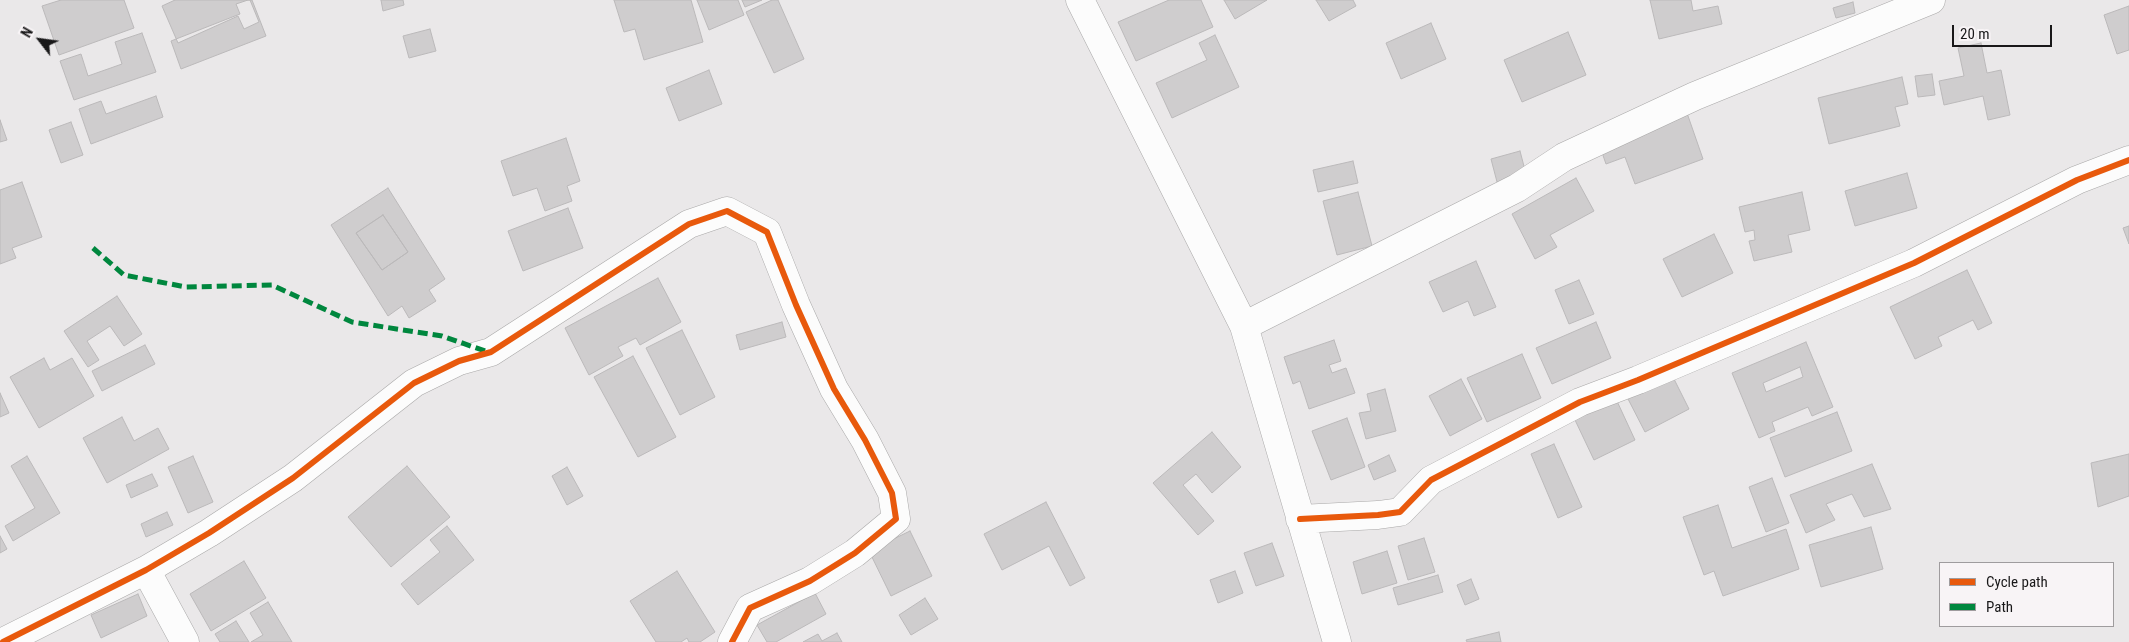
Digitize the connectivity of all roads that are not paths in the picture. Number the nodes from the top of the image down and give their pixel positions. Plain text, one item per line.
1 (1080, 0) edge
2 (1931, 0) edge
3 (2129, 160) edge
4 (1244, 326) junction
5 (1300, 519) junction
6 (146, 570) junction
7 (3, 642) edge
8 (185, 642) edge
9 (732, 642) edge
10 (1337, 642) edge

1 - 4 street
2 - 4 street
3 - 5 street
4 - 5 street
5 - 10 street
6 - 7 street
6 - 8 street
6 - 9 street

